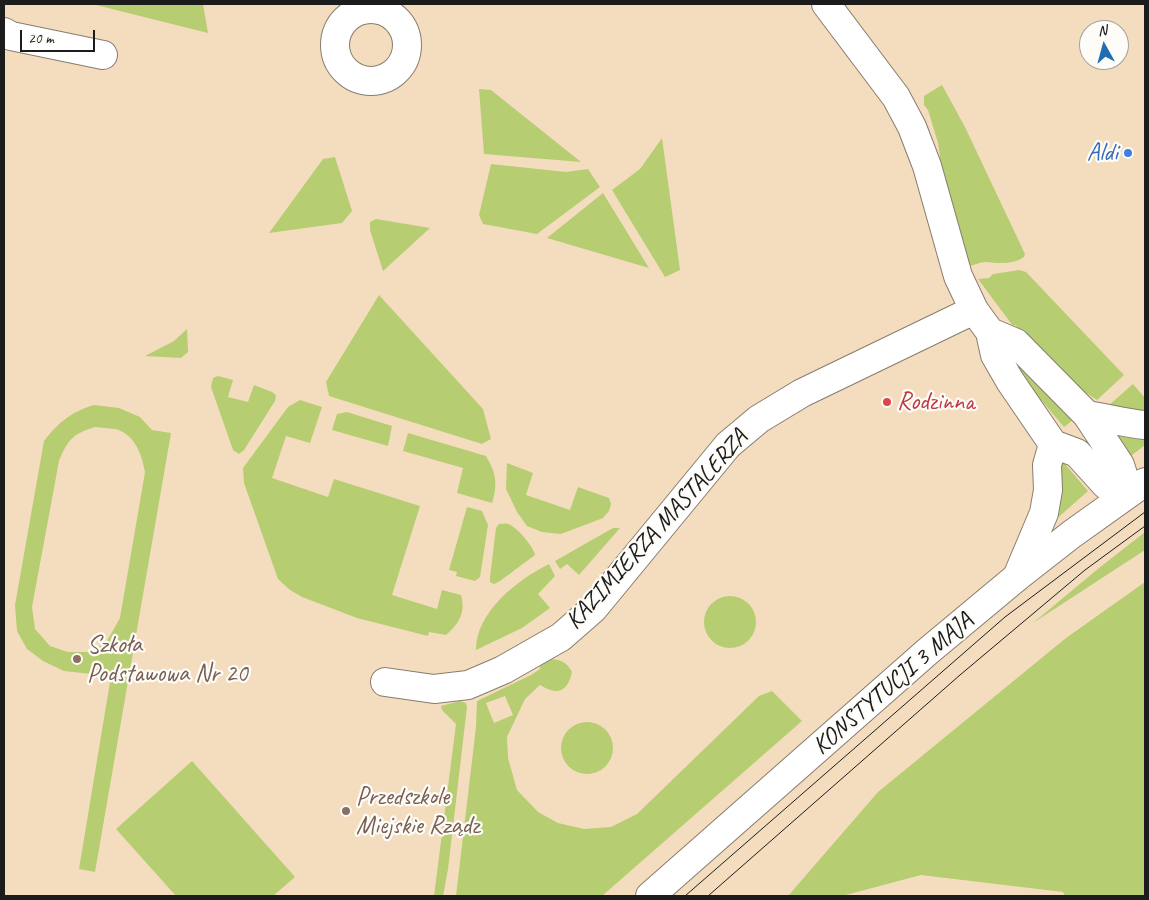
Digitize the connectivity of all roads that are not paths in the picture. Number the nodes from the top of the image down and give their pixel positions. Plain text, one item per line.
1 (826, 4) edge
2 (4, 32) edge
3 (103, 55) dead end
4 (974, 310) junction
5 (990, 332) junction
6 (1087, 415) junction
7 (1145, 425) edge
8 (1053, 444) junction
9 (1137, 488) edge
10 (1017, 577) junction
11 (385, 682) dead end
12 (650, 896) edge

1 - 4 street
2 - 3 street
4 - 5 street
4 - 11 street, KAZIMIERZA MASTALERZA
5 - 6 street
5 - 8 street
6 - 7 street
6 - 9 street
8 - 9 street
8 - 10 street
9 - 10 street, KONSTYTUCJI 3 MAJA
10 - 12 street, KONSTYTUCJI 3 MAJA

